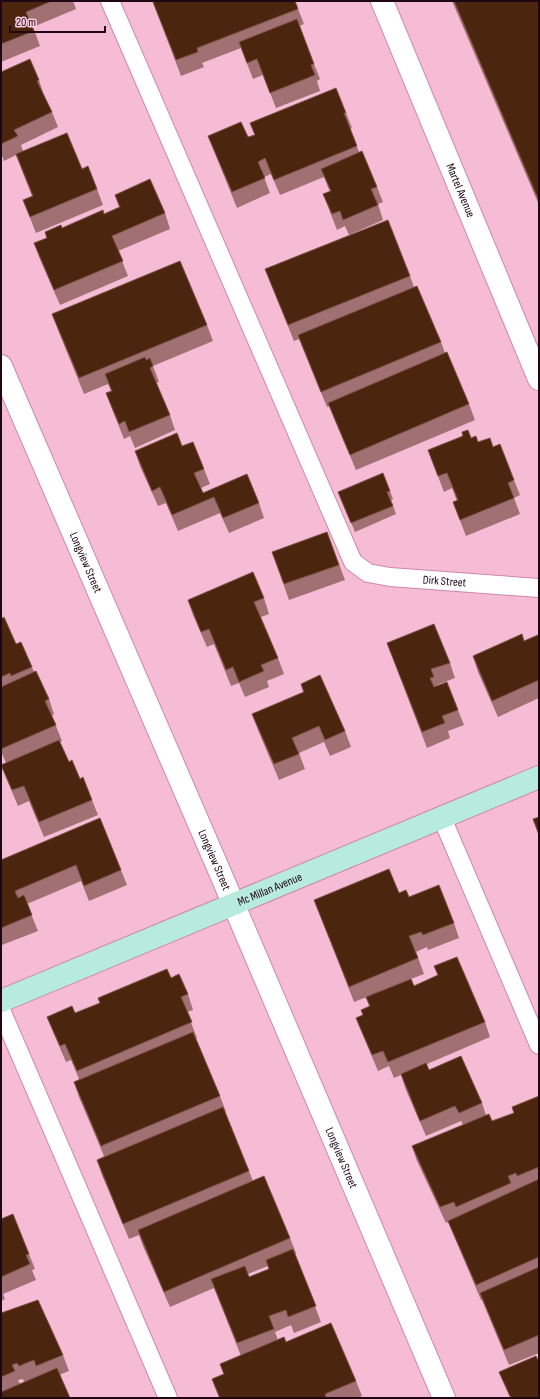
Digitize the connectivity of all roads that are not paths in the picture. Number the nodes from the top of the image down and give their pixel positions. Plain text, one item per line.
1 (110, 1) edge
2 (382, 1) edge
3 (1, 366) edge
4 (539, 379) edge
5 (539, 588) edge
6 (539, 777) edge
7 (442, 818) junction
8 (234, 904) junction
9 (1, 1002) edge
10 (1, 1010) edge
11 (539, 1045) edge
12 (168, 1398) edge
13 (444, 1398) edge

1 - 5 lane, Dirk Street
2 - 4 street, Martel Avenue
3 - 8 street, Longview Street
6 - 7 street, Mc Millan Avenue
7 - 8 street, Mc Millan Avenue
7 - 11 lane
8 - 9 street, Mc Millan Avenue
8 - 13 street, Longview Street
10 - 12 lane

